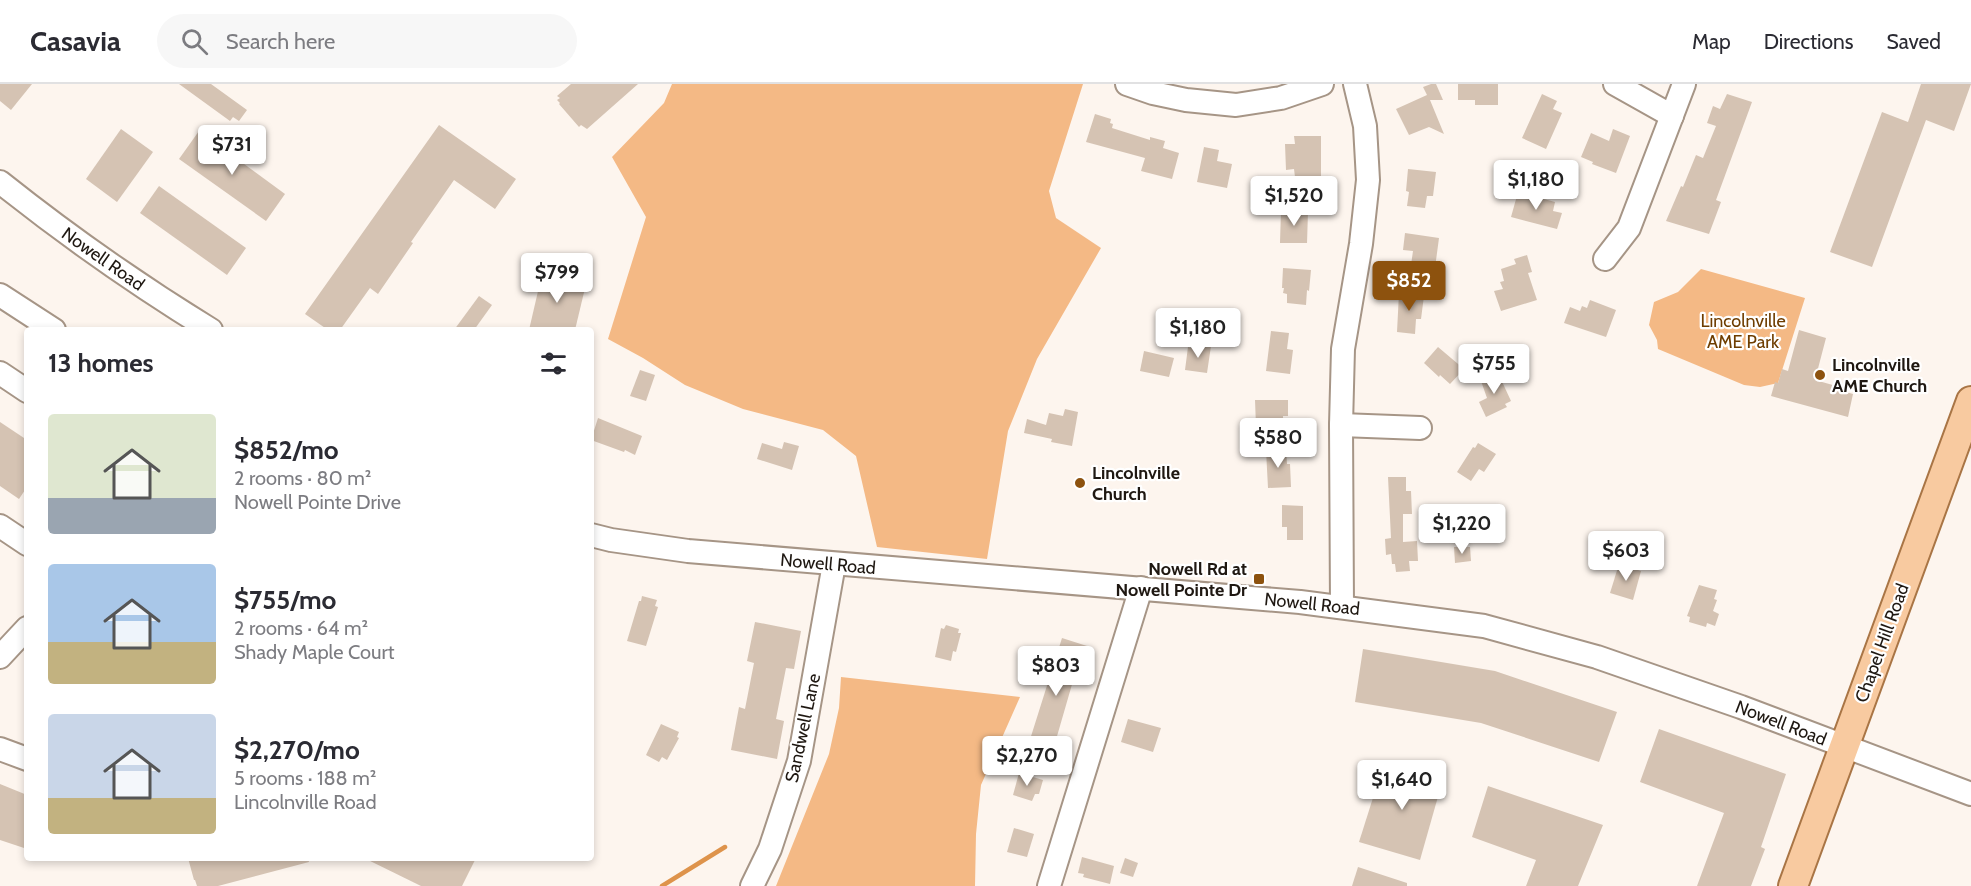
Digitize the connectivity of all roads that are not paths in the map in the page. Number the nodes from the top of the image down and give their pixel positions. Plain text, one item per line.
1 (1127, 84) edge
2 (1322, 84) edge
3 (1356, 84) edge
4 (1615, 84) edge
5 (1684, 84) edge
6 (1672, 116) junction
7 (0, 182) edge
8 (1605, 259) dead end
9 (0, 295) edge
10 (49, 327) edge
11 (206, 327) edge
12 (0, 373) edge
13 (24, 389) edge
14 (1971, 401) edge
15 (1341, 425) junction
16 (1420, 428) dead end
17 (0, 526) edge
18 (594, 536) edge
19 (24, 542) edge
20 (834, 564) junction
21 (1141, 588) junction
22 (1342, 606) junction
23 (24, 631) edge
24 (0, 657) edge
25 (1844, 748) junction
26 (0, 750) edge
27 (24, 758) edge
28 (1971, 794) edge
29 (752, 886) edge
30 (1050, 886) edge
31 (1793, 886) edge

1 - 2 street
3 - 15 street
4 - 6 street
5 - 6 street
6 - 8 street
7 - 11 street, Nowell Road
9 - 10 street
12 - 13 street
14 - 25 main road, Chapel Hill Road
15 - 16 street
15 - 22 street
17 - 19 street
18 - 20 street, Nowell Road
20 - 21 street, Nowell Road
20 - 29 street, Sandwell Lane
21 - 22 street, Nowell Road
21 - 30 street
22 - 25 street, Nowell Road
23 - 24 street
25 - 28 street, Nowell Road
25 - 31 main road, Chapel Hill Road
26 - 27 street

